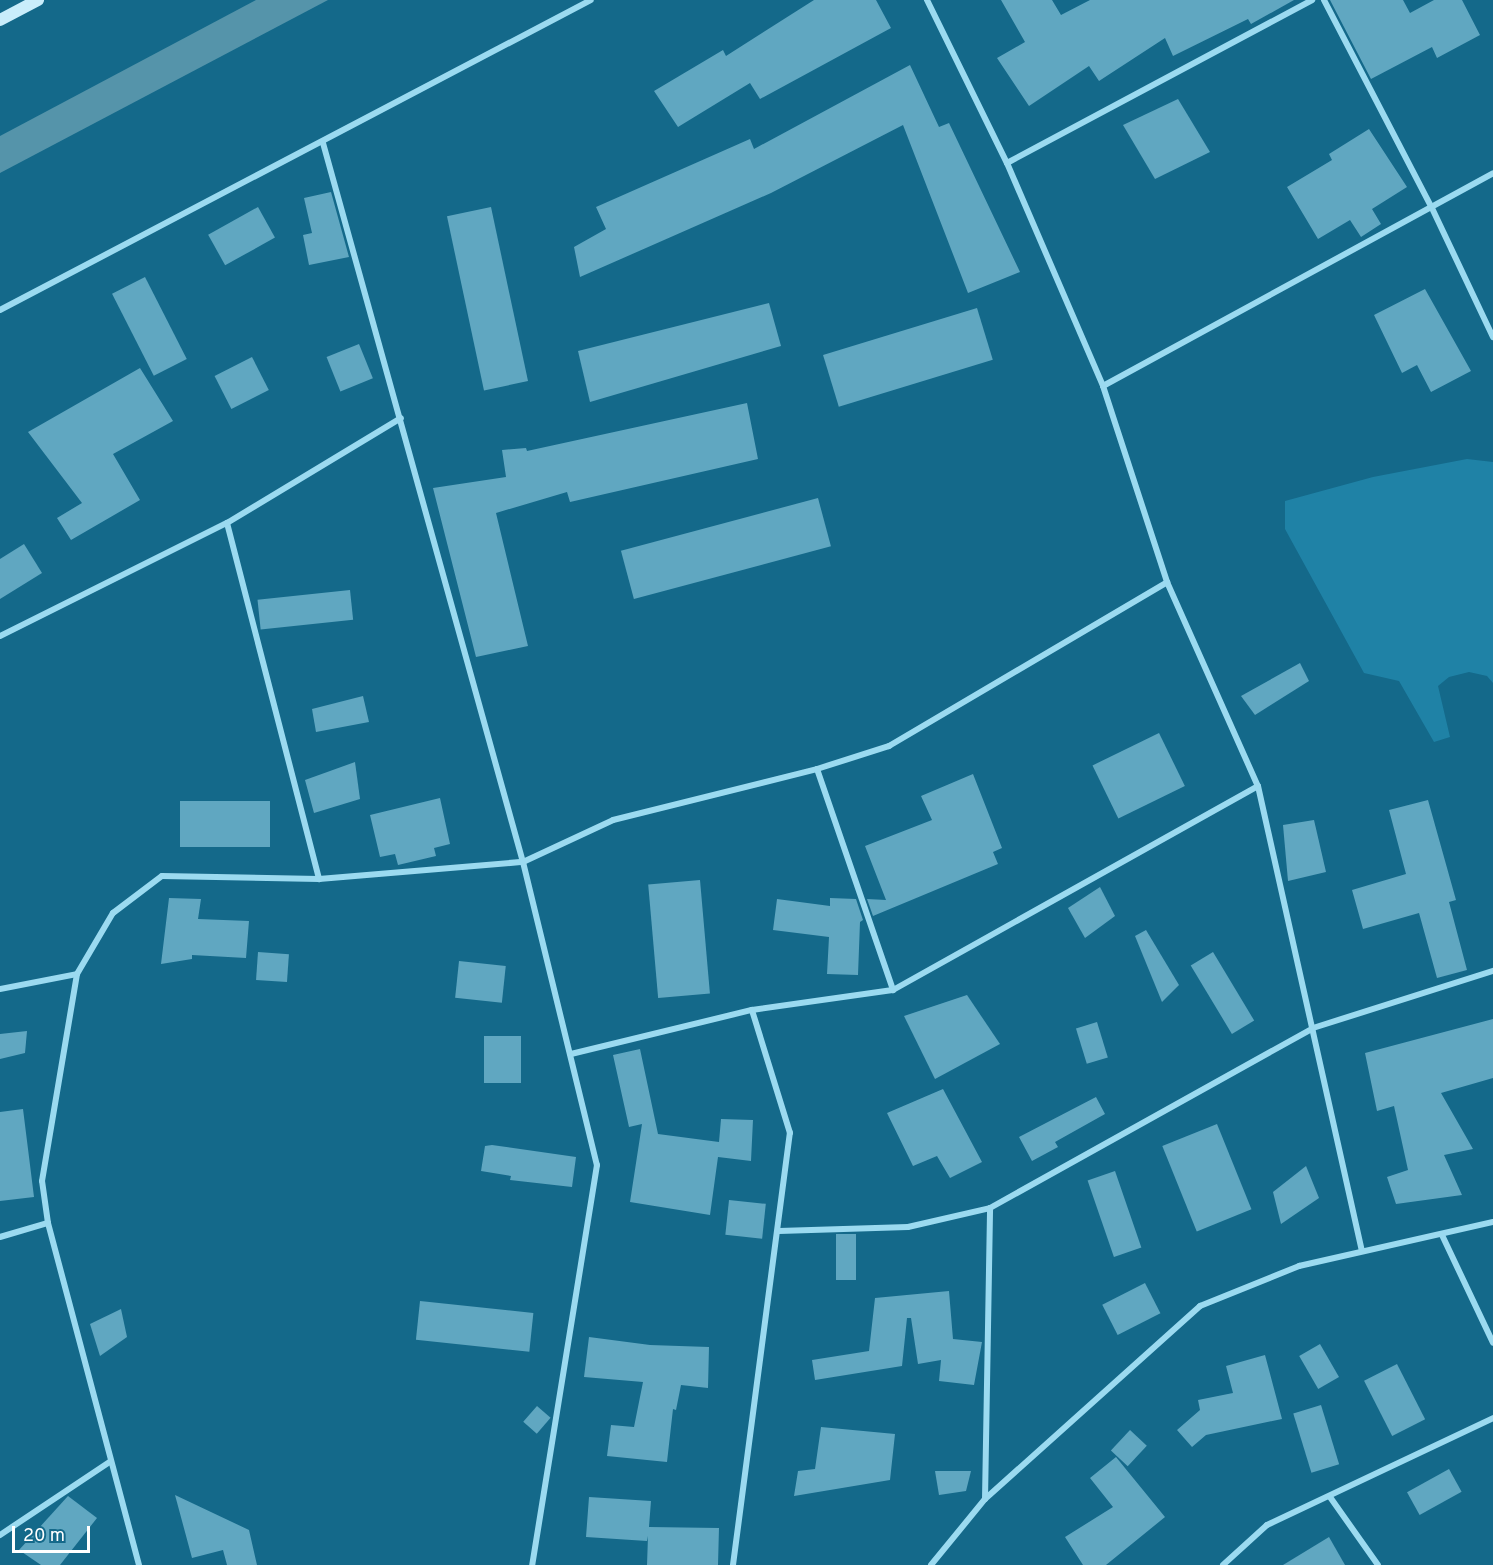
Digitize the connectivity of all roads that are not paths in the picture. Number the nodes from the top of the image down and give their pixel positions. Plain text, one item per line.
1 (38, 0) edge
2 (591, 0) edge
3 (927, 0) edge
4 (1312, 0) edge
5 (1324, 0) edge
6 (0, 20) edge
7 (323, 143) junction
8 (1007, 163) junction
9 (1493, 173) edge
10 (1431, 206) junction
11 (0, 310) edge
12 (1493, 337) edge
13 (1103, 386) junction
14 (401, 418) junction
15 (227, 523) junction
16 (1167, 582) junction
17 (0, 636) edge
18 (817, 769) junction
19 (1258, 786) junction
20 (523, 862) junction
21 (319, 879) junction
22 (1493, 971) edge
23 (77, 974) junction
24 (0, 989) edge
25 (893, 990) junction
26 (752, 1010) junction
27 (1313, 1028) junction
28 (571, 1054) junction
29 (990, 1208) junction
30 (1493, 1222) edge
31 (48, 1223) junction
32 (779, 1231) junction
33 (1442, 1235) junction
34 (0, 1237) edge
35 (1362, 1251) junction
36 (1493, 1342) edge
37 (1493, 1418) edge
38 (111, 1461) junction
39 (1330, 1497) junction
40 (985, 1499) junction
41 (0, 1535) edge
42 (934, 1564) edge
43 (140, 1565) edge
44 (532, 1565) edge
45 (733, 1565) edge
46 (1223, 1565) edge
47 (1377, 1565) edge

1 - 6 street
2 - 7 street
3 - 8 street
4 - 8 street
5 - 10 street
7 - 11 street
7 - 14 street
8 - 13 street
9 - 10 street
10 - 12 street
10 - 13 street
13 - 16 street
14 - 15 street
14 - 20 street
15 - 17 street
15 - 21 street
16 - 18 street
16 - 19 street
18 - 20 street
18 - 25 street
19 - 25 street
19 - 27 street
20 - 21 street
20 - 28 street
21 - 23 street
22 - 27 street
23 - 24 street
23 - 31 street
25 - 26 street
26 - 28 street
26 - 32 street
27 - 29 street
27 - 35 street
28 - 44 street
29 - 32 street
29 - 40 street
30 - 33 street
31 - 34 street
31 - 38 street
32 - 45 street
33 - 35 street
33 - 36 street
35 - 40 street
37 - 39 street
38 - 41 street
38 - 43 street
39 - 46 street
39 - 47 street
40 - 42 street

